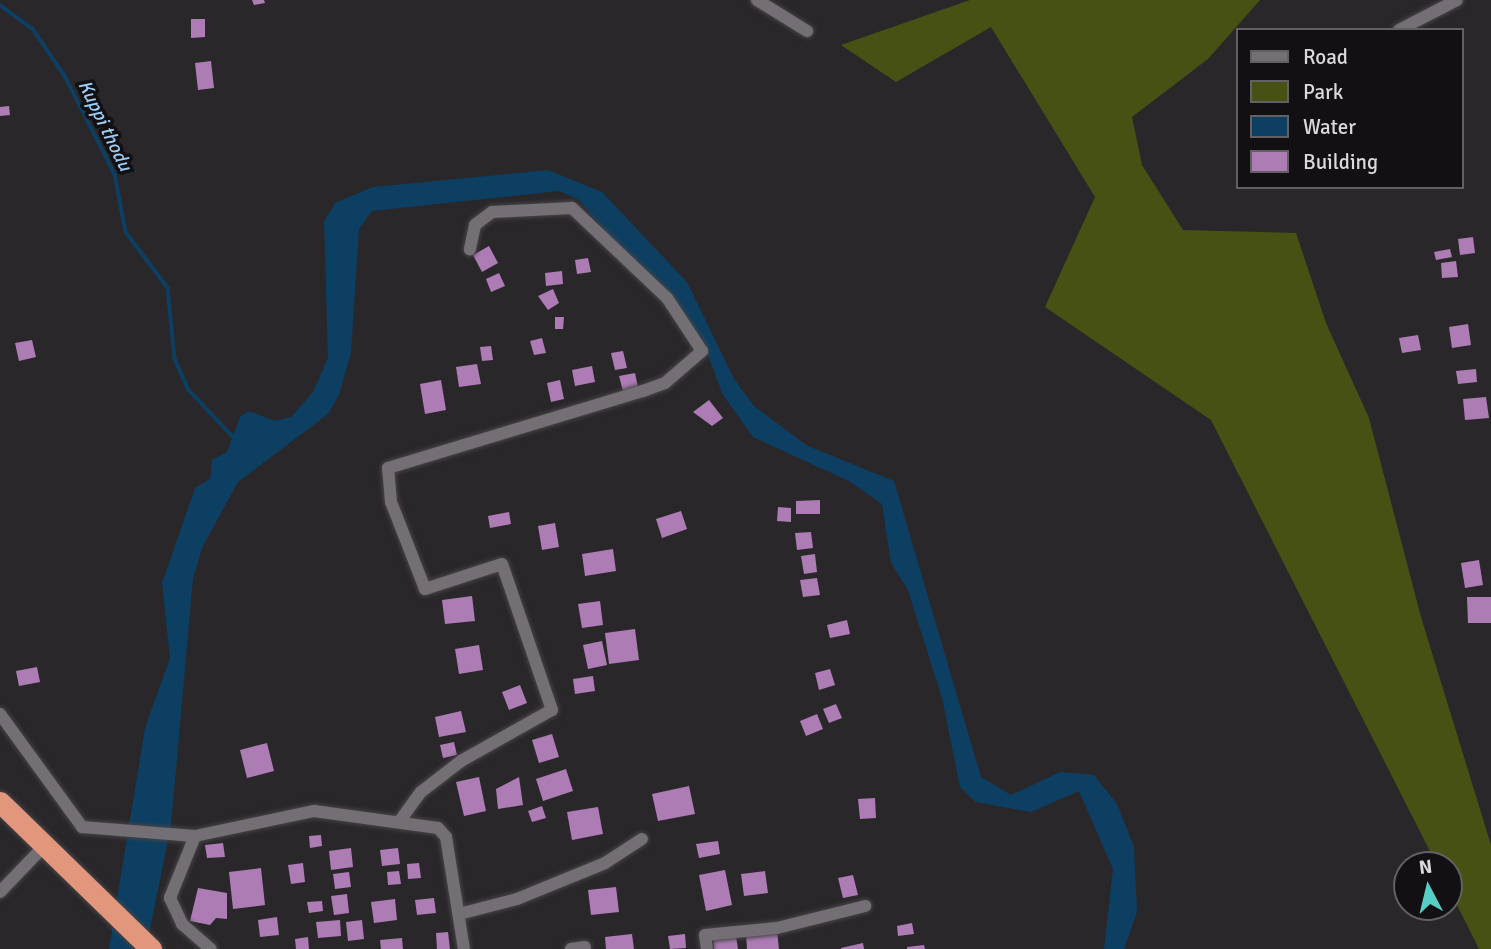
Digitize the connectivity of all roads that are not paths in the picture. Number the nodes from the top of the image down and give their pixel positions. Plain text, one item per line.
1 (757, 0) edge
2 (1457, 0) edge
3 (1403, 28) edge
4 (807, 31) dead end
5 (471, 249) dead end
6 (0, 715) edge
7 (0, 802) edge
8 (399, 822) junction
9 (195, 836) junction
10 (642, 839) dead end
11 (45, 845) junction
12 (0, 892) edge
13 (865, 906) dead end
14 (459, 914) junction
15 (585, 947) dead end
16 (151, 949) edge
17 (211, 949) edge
18 (464, 949) edge
19 (571, 949) edge
20 (707, 949) edge

1 - 4 street
2 - 3 street
5 - 8 street
6 - 9 street
7 - 11 highway
8 - 9 street
8 - 14 street
9 - 17 street
10 - 14 street
11 - 12 street
11 - 16 highway
13 - 20 street
14 - 18 street
15 - 19 street

